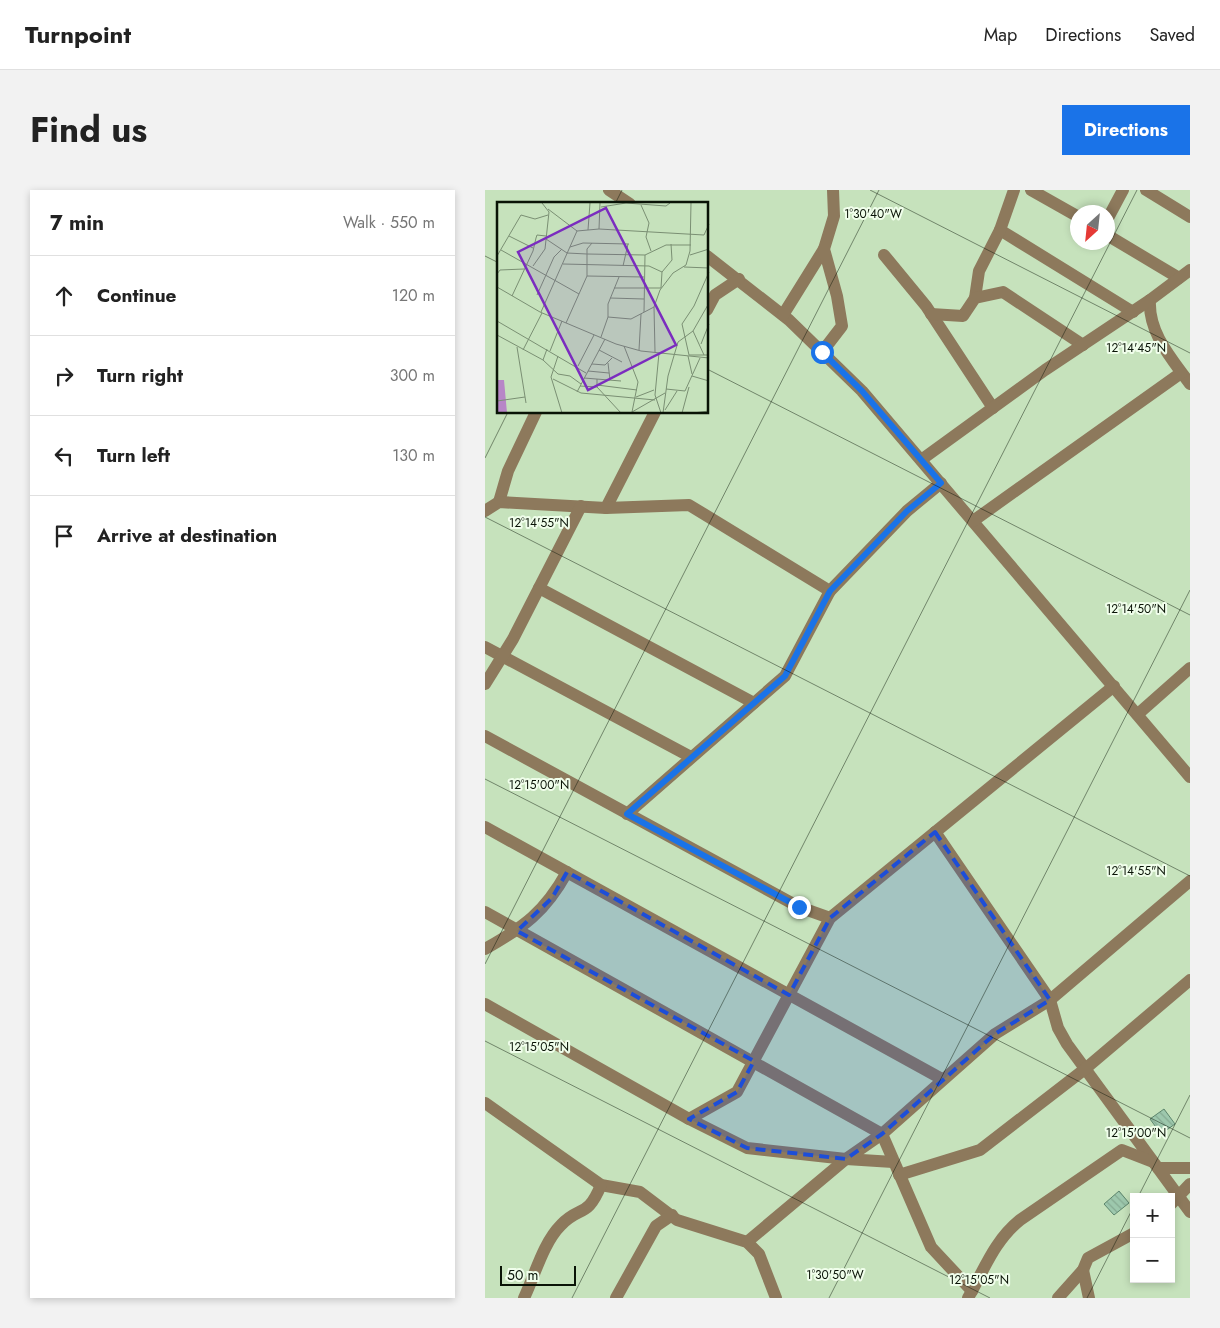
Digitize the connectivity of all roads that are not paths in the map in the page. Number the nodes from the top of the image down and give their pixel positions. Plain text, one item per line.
1 (833, 190) edge
2 (1014, 190) edge
3 (1031, 190) edge
4 (1146, 190) edge
5 (1121, 191) edge
6 (1114, 205) edge
7 (1070, 212) edge
8 (1190, 217) edge
9 (1000, 230) junction
10 (1115, 240) edge
11 (824, 249) junction
12 (884, 255) dead end
13 (709, 257) edge
14 (1190, 270) edge
15 (1179, 278) junction
16 (739, 279) junction
17 (975, 298) junction
18 (1150, 300) junction
19 (709, 306) edge
20 (1133, 312) junction
21 (931, 314) junction
22 (783, 315) junction
23 (1083, 344) junction
24 (822, 352) junction
25 (1181, 372) junction
26 (1190, 384) edge
27 (993, 408) junction
28 (535, 414) edge
29 (654, 414) edge
30 (921, 460) junction
31 (941, 483) junction
32 (499, 502) junction
33 (581, 506) junction
34 (606, 508) junction
35 (485, 511) edge
36 (973, 521) junction
37 (539, 588) junction
38 (830, 591) junction
39 (485, 648) edge
40 (502, 656) junction
41 (1190, 668) edge
42 (485, 684) edge
43 (1114, 686) junction
44 (754, 703) junction
45 (1138, 714) junction
46 (485, 736) edge
47 (691, 757) junction
48 (1190, 777) edge
49 (627, 814) junction
50 (485, 827) edge
51 (935, 832) junction
52 (567, 872) junction
53 (1190, 881) edge
54 (485, 912) edge
55 (829, 918) junction
56 (517, 931) junction
57 (485, 949) edge
58 (1190, 980) edge
59 (789, 994) junction
60 (1050, 1000) junction
61 (485, 1004) edge
62 (754, 1061) junction
63 (1085, 1069) junction
64 (943, 1079) junction
65 (485, 1103) edge
66 (689, 1118) junction
67 (1125, 1123) junction
68 (882, 1134) junction
69 (1122, 1150) junction
70 (846, 1159) junction
71 (893, 1162) junction
72 (1156, 1165) junction
73 (1190, 1168) edge
74 (899, 1175) junction
75 (1190, 1184) edge
76 (601, 1185) junction
77 (1171, 1193) edge
78 (1175, 1200) edge
79 (1190, 1212) edge
80 (672, 1215) junction
81 (1130, 1235) edge
82 (747, 1242) junction
83 (1083, 1270) junction
84 (970, 1295) edge
85 (524, 1298) edge
86 (616, 1298) edge
87 (776, 1298) edge
88 (1058, 1298) edge
89 (1089, 1298) edge

1 - 11 street
2 - 9 street
3 - 7 street
4 - 8 street
5 - 6 street
9 - 17 street
9 - 20 street
10 - 15 street
11 - 22 street
11 - 24 street
12 - 21 street
13 - 16 street
14 - 15 street
15 - 18 street
16 - 19 street
16 - 22 street
17 - 21 street
17 - 23 street
18 - 20 street
18 - 25 street
20 - 23 street
21 - 27 street
22 - 24 street
23 - 27 street
24 - 30 street
25 - 26 street
25 - 36 street
27 - 30 street
28 - 32 street
29 - 34 street
30 - 31 street
31 - 36 street
31 - 38 street
32 - 33 street
32 - 35 street
33 - 34 street
33 - 37 street
34 - 38 street
36 - 43 street
37 - 40 street
37 - 44 street
38 - 44 street
39 - 40 street
40 - 42 street
40 - 47 street
41 - 45 street
43 - 45 street
43 - 51 street
44 - 47 street
45 - 48 street
46 - 49 street
47 - 49 street
49 - 55 street
50 - 52 street
51 - 55 street
51 - 60 street
52 - 56 street
52 - 59 street
53 - 60 street
54 - 56 street
55 - 59 street
56 - 57 street
56 - 62 street
58 - 63 street
59 - 62 street
59 - 64 street
60 - 63 street
60 - 64 street
61 - 66 street
62 - 66 street
62 - 68 street
63 - 67 street
63 - 74 street
64 - 68 street
65 - 76 street
66 - 70 street
67 - 69 street
67 - 72 street
68 - 70 street
68 - 71 street
69 - 72 street
69 - 84 street
70 - 71 street
70 - 82 street
71 - 74 street
72 - 73 street
72 - 77 street
74 - 84 street
75 - 78 street
76 - 80 street
76 - 85 street
78 - 79 street
80 - 82 street
80 - 86 street
81 - 83 street
82 - 87 street
83 - 88 street
83 - 89 street

